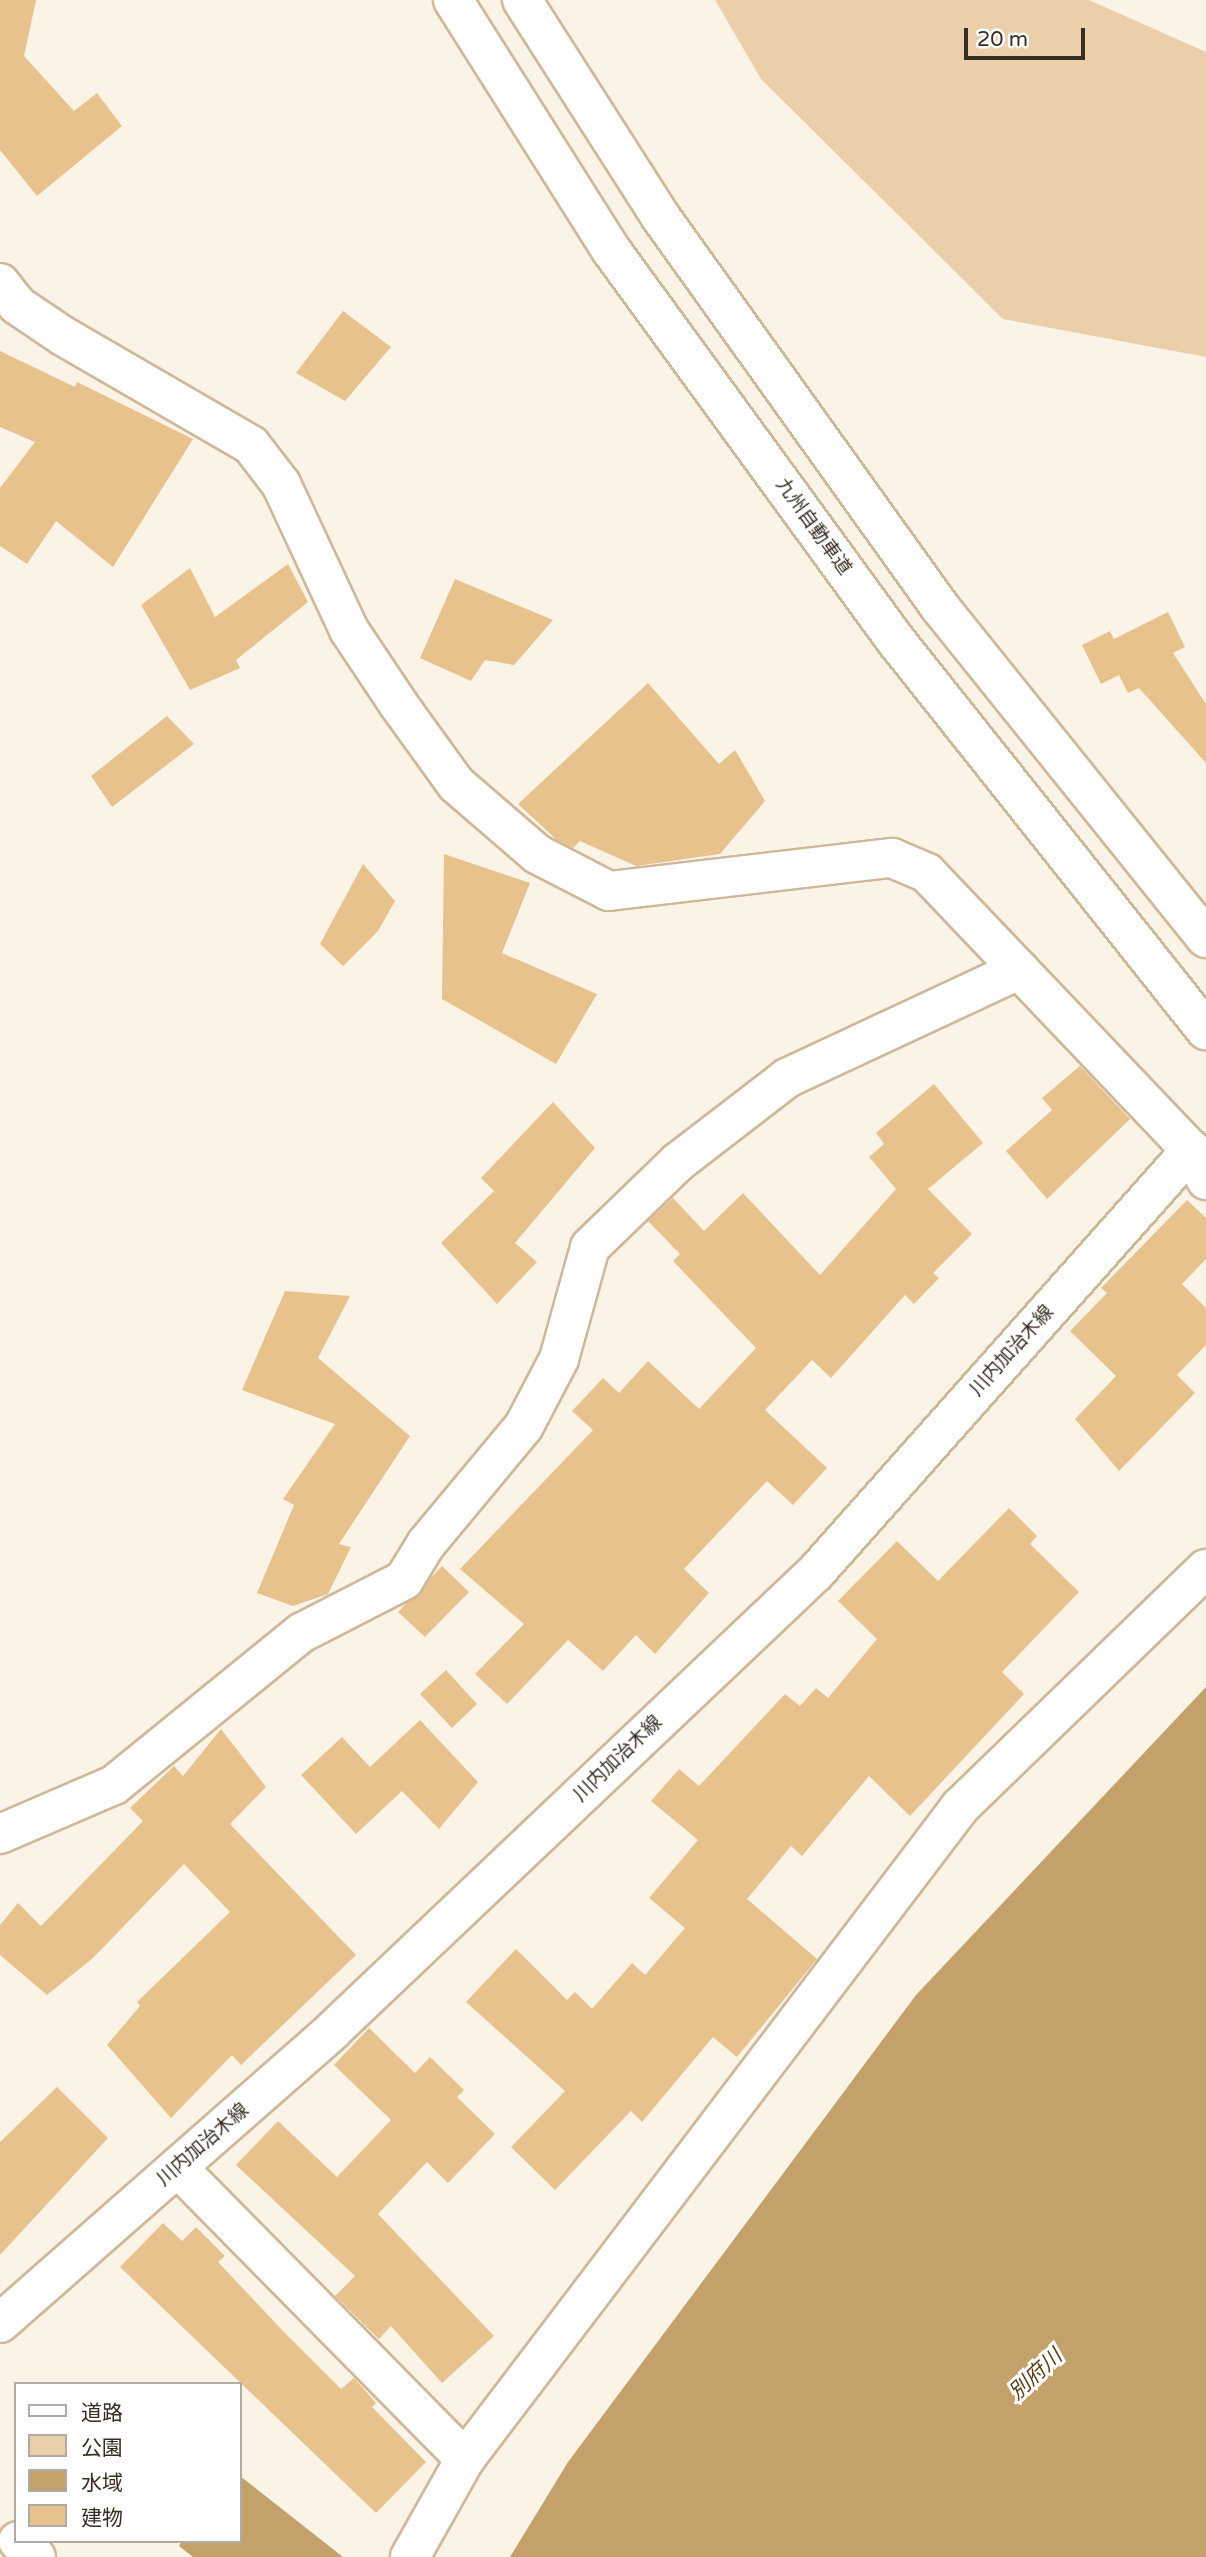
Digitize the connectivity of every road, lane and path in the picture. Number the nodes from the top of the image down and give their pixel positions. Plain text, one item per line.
1 (453, 0) edge
2 (522, 0) edge
3 (0, 283) edge
4 (1206, 938) edge
5 (1019, 970) junction
6 (1206, 1030) edge
7 (1198, 1165) edge
8 (1206, 1569) edge
9 (0, 1834) edge
10 (178, 2168) junction
11 (0, 2323) edge
12 (465, 2459) junction
13 (0, 2525) edge
14 (14, 2537) edge
15 (20, 2543) edge
16 (36, 2557) edge
17 (410, 2557) edge

1 - 6 main road, 九州自動車道
2 - 4 main road
3 - 5 main road
5 - 7 main road
5 - 9 main road
7 - 10 main road, 川内加治木線
8 - 12 main road
10 - 11 main road, 川内加治木線
10 - 12 main road
12 - 17 main road
13 - 14 main road
15 - 16 main road

